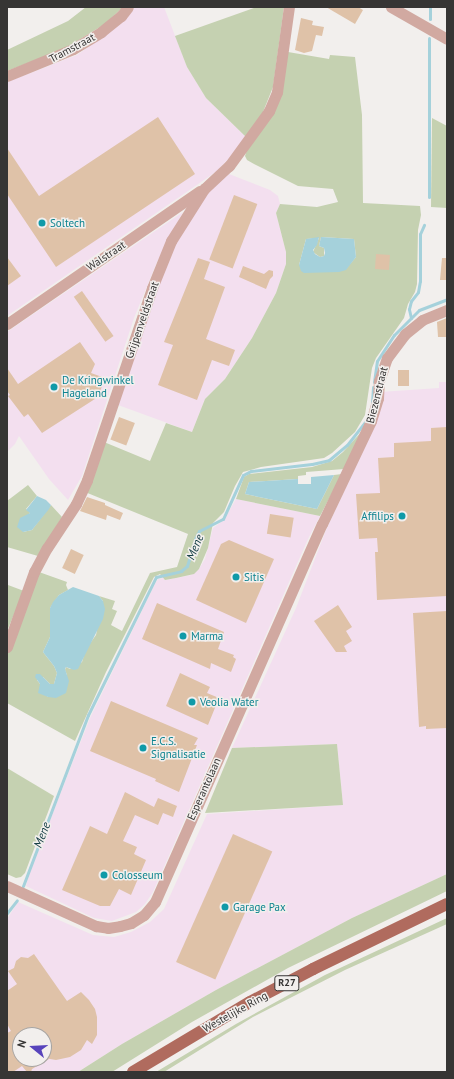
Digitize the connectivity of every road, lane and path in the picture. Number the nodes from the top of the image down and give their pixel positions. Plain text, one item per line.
1 (128, 7) edge
2 (289, 7) edge
3 (391, 7) edge
4 (447, 39) edge
5 (7, 76) edge
6 (204, 189) junction
7 (447, 310) edge
8 (7, 324) edge
9 (322, 524) joint
10 (7, 647) edge
11 (7, 886) edge
12 (447, 904) edge
13 (133, 1072) edge

1 - 5 street, Tramstraat
2 - 6 street, Grijpenveldstraat
3 - 4 street
6 - 8 street, Walstraat
6 - 10 street, Grijpenveldstraat
7 - 9 street, Biezenstraat
9 - 11 street, Esperantolaan
12 - 13 main road, Westelijke Ring / R27

